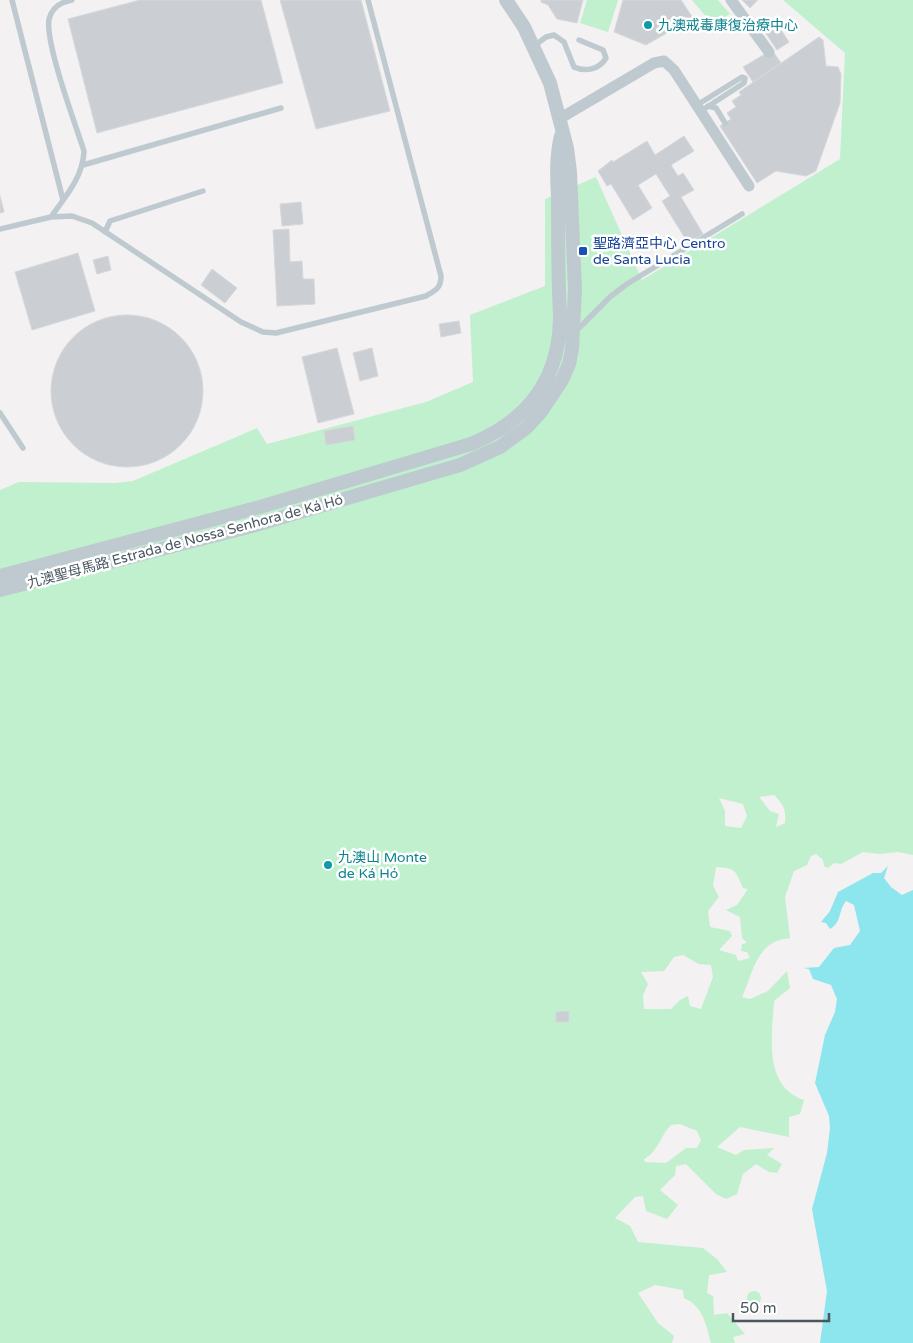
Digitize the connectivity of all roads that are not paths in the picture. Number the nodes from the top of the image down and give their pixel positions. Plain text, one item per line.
1 (12, 0) edge
2 (72, 0) edge
3 (368, 0) edge
4 (506, 0) edge
5 (731, 0) edge
6 (580, 40) dead end
7 (534, 46) junction
8 (769, 52) dead end
9 (717, 101) junction
10 (702, 107) junction
11 (281, 108) dead end
12 (716, 108) junction
13 (559, 120) junction
14 (725, 123) dead end
15 (561, 134) junction
16 (83, 165) junction
17 (749, 186) dead end
18 (203, 191) dead end
19 (63, 200) junction
20 (742, 214) dead end
21 (51, 217) junction
22 (0, 229) edge
23 (105, 232) junction
24 (574, 333) junction
25 (556, 356) junction
26 (0, 413) edge
27 (23, 448) dead end
28 (0, 576) edge
29 (0, 590) edge

1 - 19 lane
2 - 16 lane
3 - 23 lane
4 - 7 street, 九澳聖母馬路 Estrada de Nossa Senhora de Ká Hó
5 - 8 street
6 - 7 lane
7 - 13 street, 九澳聖母馬路 Estrada de Nossa Senhora de Ká Hó
9 - 10 lane
9 - 10 lane
9 - 12 lane
10 - 12 lane
10 - 13 street
10 - 17 street
11 - 16 lane
12 - 14 lane
13 - 15 street, 九澳聖母馬路 Estrada de Nossa Senhora de Ká Hó
15 - 24 street, 九澳聖母馬路 Estrada de Nossa Senhora de Ká Hó
15 - 25 street, 九澳聖母馬路 Estrada de Nossa Senhora de Ká Hó
16 - 19 lane
18 - 23 lane
19 - 21 lane
20 - 24 lane
21 - 22 lane
21 - 23 lane
24 - 25 street
24 - 29 street, 九澳聖母馬路 Estrada de Nossa Senhora de Ká Hó
25 - 28 street, 九澳聖母馬路 Estrada de Nossa Senhora de Ká Hó
26 - 27 lane

